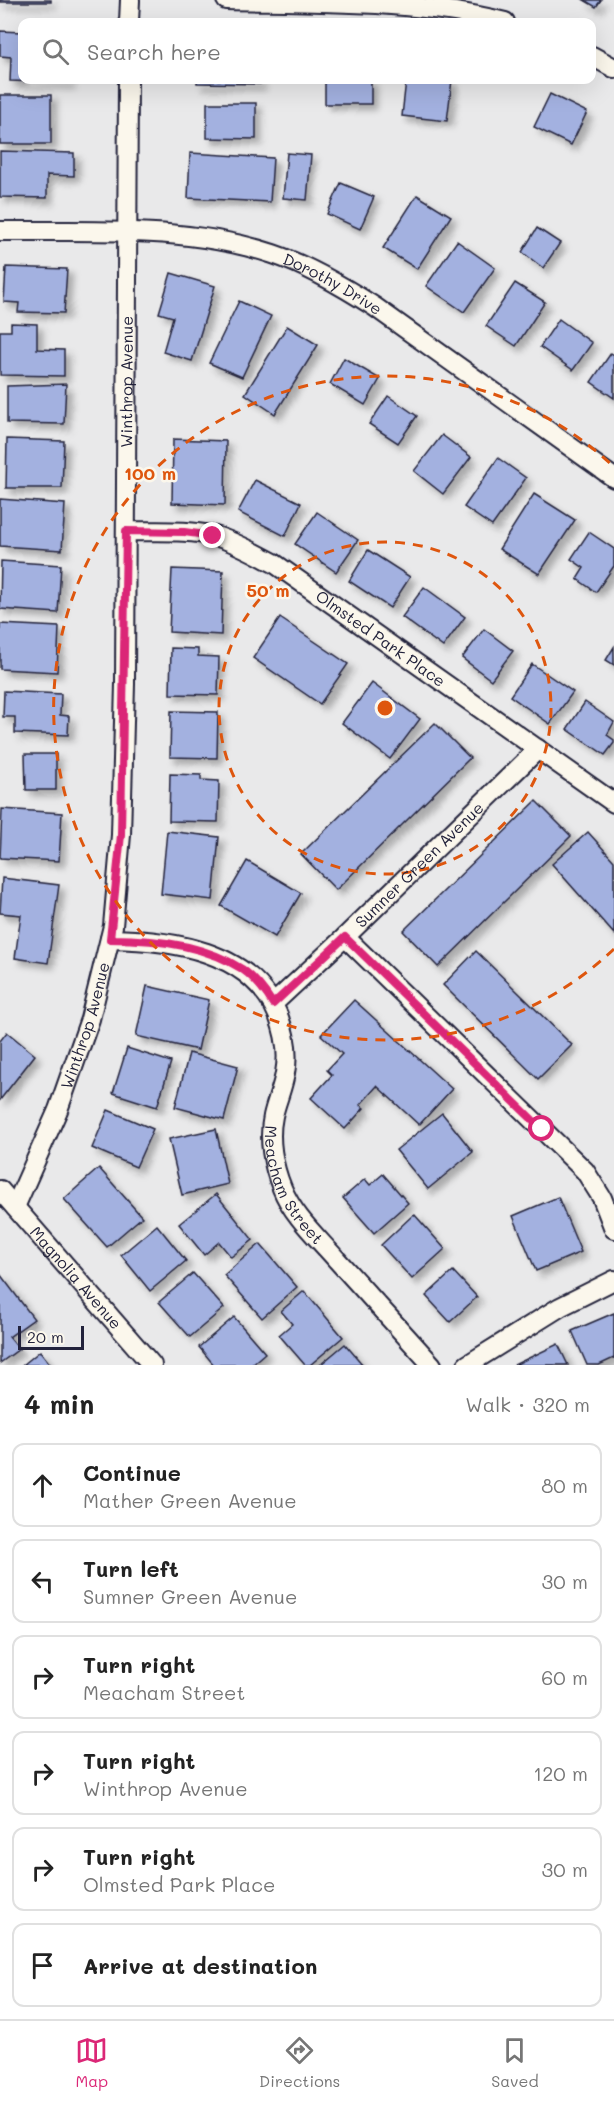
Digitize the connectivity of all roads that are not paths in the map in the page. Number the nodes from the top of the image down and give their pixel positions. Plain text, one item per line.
1 (129, 0) edge
2 (226, 0) edge
3 (129, 18) edge
4 (488, 18) edge
5 (596, 59) edge
6 (614, 68) edge
7 (128, 84) edge
8 (0, 231) edge
9 (126, 233) junction
10 (614, 478) edge
11 (126, 531) junction
12 (538, 749) junction
13 (614, 803) edge
14 (345, 937) junction
15 (110, 939) junction
16 (273, 1004) junction
17 (0, 1190) edge
18 (15, 1207) junction
19 (614, 1229) edge
20 (614, 1281) edge
21 (152, 1365) edge
22 (432, 1365) edge
23 (467, 1365) edge

1 - 3 street
2 - 4 street
5 - 6 street
7 - 9 street, Winthrop Avenue
8 - 9 street, Dorothy Drive
9 - 10 street, Dorothy Drive
9 - 11 street, Winthrop Avenue
11 - 12 street, Olmsted Park Place
11 - 15 street, Winthrop Avenue
12 - 13 street, Olmsted Park Place
12 - 14 street, Sumner Green Avenue
14 - 16 street, Sumner Green Avenue
14 - 19 street
15 - 16 street, Meacham Street
15 - 18 street, Winthrop Avenue
16 - 22 street, Meacham Street
17 - 18 street, Magnolia Avenue
18 - 21 street, Magnolia Avenue
20 - 23 street

